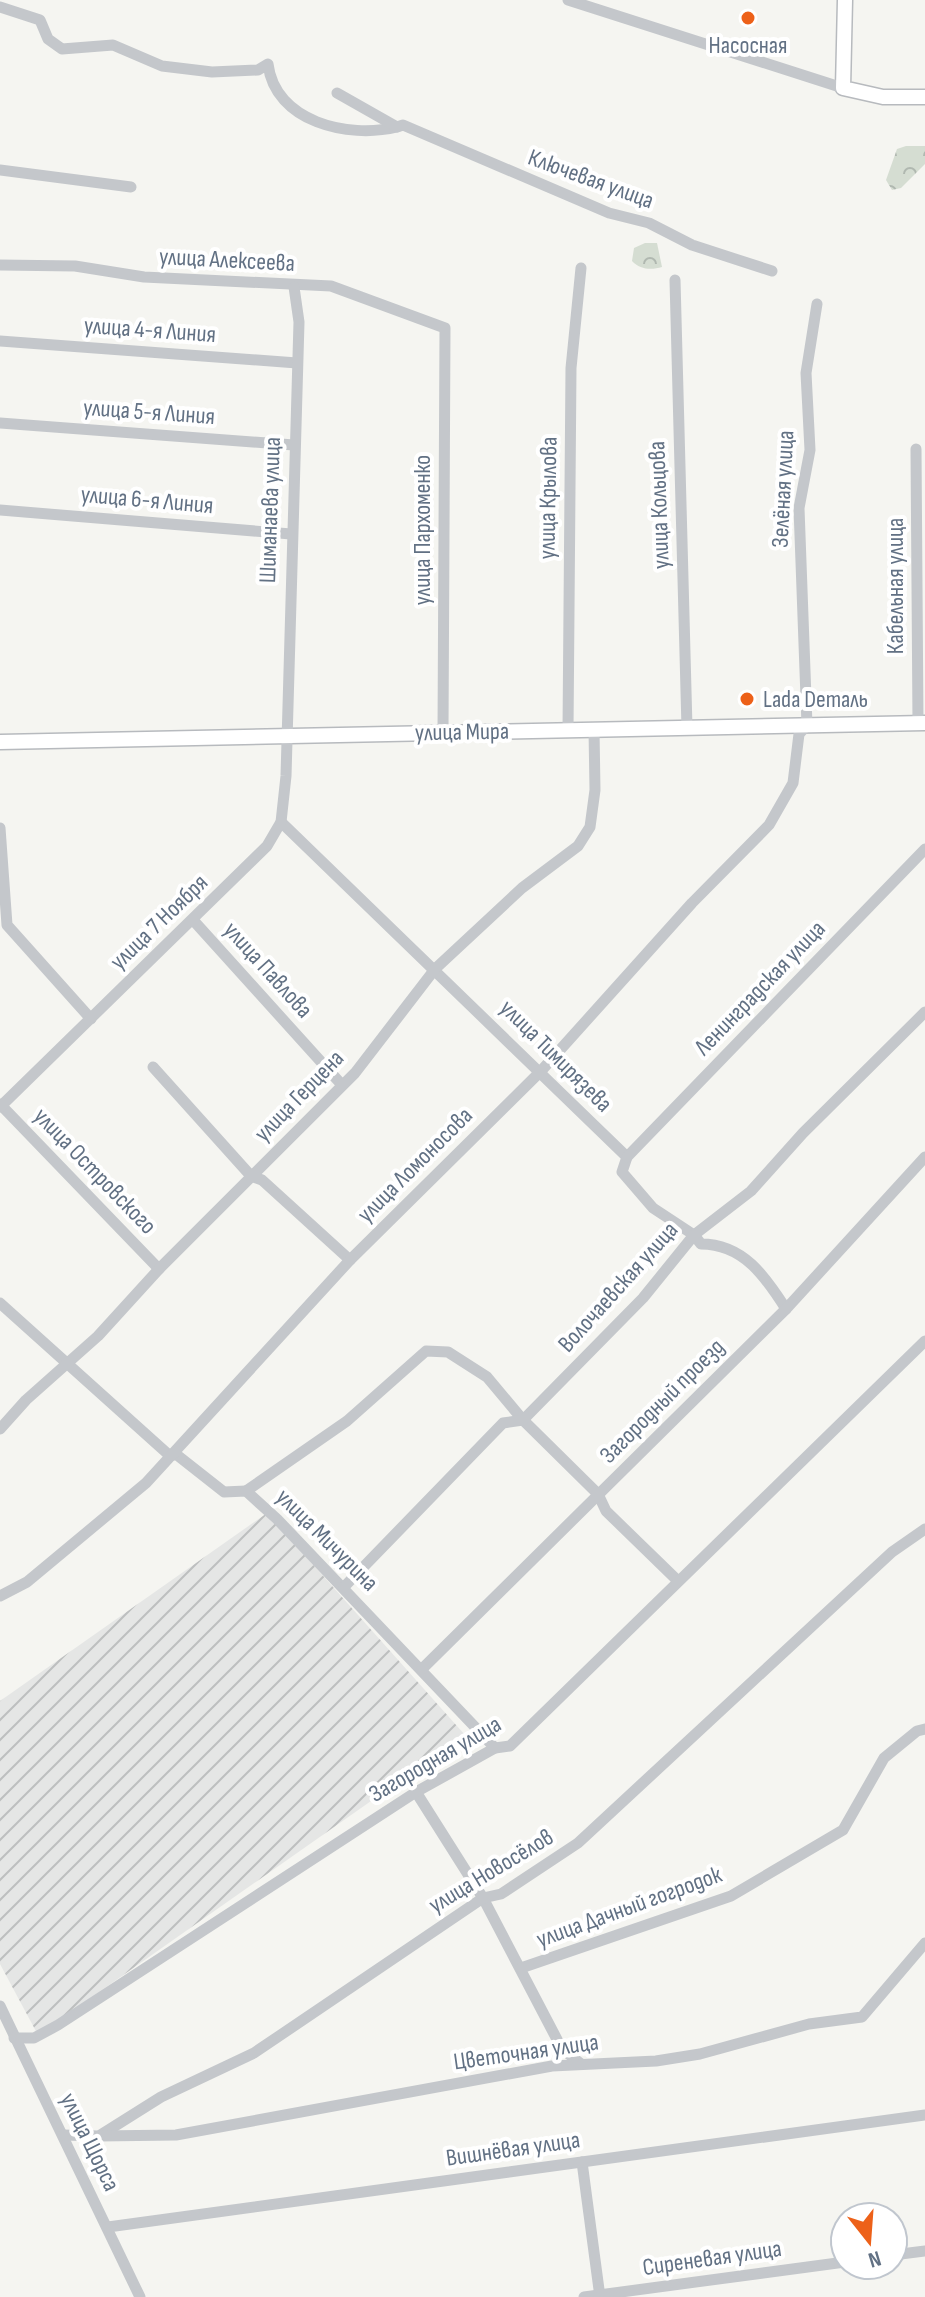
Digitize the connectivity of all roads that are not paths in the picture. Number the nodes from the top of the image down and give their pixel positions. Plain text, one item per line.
1 (568, 0) edge
2 (845, 0) edge
3 (0, 7) edge
4 (843, 88) junction
5 (337, 93) dead end
6 (925, 97) edge
7 (397, 127) junction
8 (0, 170) edge
9 (131, 187) dead end
10 (0, 265) edge
11 (581, 268) dead end
12 (772, 271) dead end
13 (675, 280) dead end
14 (294, 287) junction
15 (817, 304) dead end
16 (445, 328) joint
17 (0, 341) edge
18 (297, 363) junction
19 (0, 423) edge
20 (294, 445) junction
21 (916, 449) dead end
22 (0, 510) edge
23 (291, 534) junction
24 (921, 723) edge
25 (807, 725) junction
26 (687, 728) junction
27 (568, 730) junction
28 (594, 730) junction
29 (443, 733) junction
30 (287, 736) junction
31 (0, 742) edge
32 (281, 822) junction
33 (0, 828) edge
34 (925, 849) edge
35 (193, 920) junction
36 (435, 969) junction
37 (925, 1012) edge
38 (91, 1019) junction
39 (153, 1067) dead end
40 (541, 1071) junction
41 (342, 1085) junction
42 (1, 1106) edge
43 (627, 1157) junction
44 (925, 1157) edge
45 (251, 1176) junction
46 (694, 1235) junction
47 (350, 1260) junction
48 (159, 1269) junction
49 (0, 1303) edge
50 (786, 1309) junction
51 (925, 1341) edge
52 (69, 1362) junction
53 (523, 1420) junction
54 (0, 1429) edge
55 (169, 1455) junction
56 (246, 1491) junction
57 (598, 1494) junction
58 (925, 1529) edge
59 (677, 1580) junction
60 (344, 1587) junction
61 (0, 1596) edge
62 (422, 1669) junction
63 (925, 1729) edge
64 (495, 1748) junction
65 (416, 1792) junction
66 (483, 1898) junction
67 (925, 1943) edge
68 (521, 1968) junction
69 (0, 2006) edge
70 (14, 2038) junction
71 (562, 2049) junction
72 (580, 2063) junction
73 (552, 2066) junction
74 (925, 2115) edge
75 (63, 2135) junction
76 (99, 2136) junction
77 (582, 2162) junction
78 (108, 2227) junction
79 (829, 2264) edge
80 (600, 2296) edge
81 (140, 2297) edge
82 (584, 2297) edge

1 - 4 street
2 - 4 main road
3 - 7 street, Ключевая улица
4 - 6 main road
5 - 7 street, Ключевая улица
7 - 12 street, Ключевая улица
8 - 9 street
10 - 14 street, улица Алексеева
11 - 27 street, улица Крылова
13 - 26 street, улица Кольцова
14 - 16 street, улица Алексеева
14 - 18 street, Шиманаева улица
15 - 25 street, Зелёная улица
16 - 29 street, улица Пархоменко
17 - 18 street, улица 4-я Линия
18 - 20 street, Шиманаева улица
19 - 20 street, улица 5-я Линия
20 - 23 street, Шиманаева улица
21 - 24 street, Кабельная улица
22 - 23 street, улица 6-я Линия
23 - 30 street, Шиманаева улица
24 - 25 main road, улица Мира
25 - 26 main road, улица Мира
25 - 40 street, улица Ломоносова
26 - 28 main road, улица Мира
27 - 28 main road, улица Мира
27 - 29 main road, улица Мира
28 - 36 street, улица Герцена
29 - 30 main road, улица Мира
30 - 31 main road, улица Мира
30 - 32 street
32 - 35 street, улица 7 Ноября
32 - 36 street, улица Тимирязева
33 - 38 street
34 - 43 street, Ленинградская улица
35 - 38 street, улица 7 Ноября
35 - 41 street, улица Павлова
36 - 40 street, улица Тимирязева
36 - 41 street, улица Герцена
37 - 46 street, Волочаевская улица
38 - 42 street, улица 7 Ноября
39 - 45 street
40 - 43 street, улица Тимирязева
40 - 47 street, улица Ломоносова
41 - 45 street, улица Герцена
42 - 48 street, улица Островского
43 - 46 street, улица Тимирязева
44 - 50 street, Загородный проезд
45 - 47 street
45 - 48 street, улица Герцена
46 - 50 street, улица Тимирязева
46 - 53 street, Волочаевская улица
47 - 55 street, улица Ломоносова
48 - 52 street, улица Герцена
49 - 52 street, улица Мичурина
50 - 57 street, Загородный проезд
51 - 59 street, Загородная улица
52 - 54 street, улица Герцена
52 - 55 street, улица Мичурина
53 - 56 street
53 - 57 street
53 - 60 street, Волочаевская улица
55 - 56 street, улица Мичурина
55 - 61 street, улица Ломоносова
56 - 60 street, улица Мичурина
57 - 59 street
57 - 62 street, Загородный проезд
58 - 66 street, улица Новосёлов
59 - 64 street, Загородная улица
60 - 62 street, улица Мичурина
62 - 64 street, улица Мичурина
63 - 68 street, улица Дачный гогродок
64 - 65 street, Загородная улица
65 - 66 street
65 - 70 street, Загородная улица
66 - 68 street
66 - 76 street, улица Новосёлов
67 - 72 street, Цветочная улица
68 - 71 street
69 - 70 street, улица Щорса
70 - 75 street, улица Щорса
71 - 72 street
71 - 73 street
72 - 73 street, Цветочная улица
73 - 76 street, Цветочная улица
74 - 77 street, Вишнёвая улица
75 - 76 street
75 - 78 street, улица Щорса
77 - 78 street, Вишнёвая улица
77 - 80 street
78 - 81 street, улица Щорса
79 - 80 street, Сиреневая улица
80 - 82 street, Сиреневая улица

